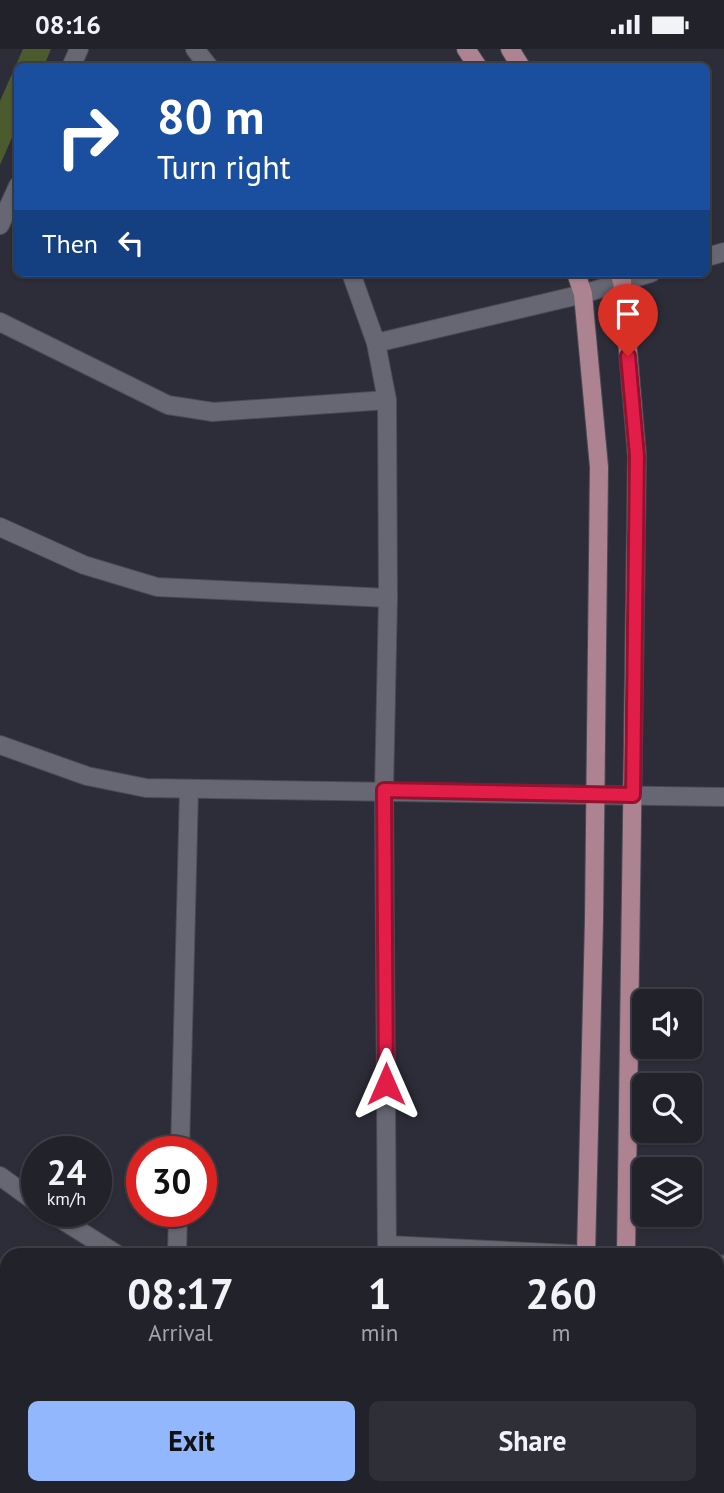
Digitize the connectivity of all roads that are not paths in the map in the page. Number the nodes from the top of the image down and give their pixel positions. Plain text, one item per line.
1 (195, 49) edge
2 (206, 63) edge
3 (14, 195) edge
4 (0, 225) edge
5 (352, 277) edge
6 (577, 277) edge
7 (621, 277) edge
8 (583, 294) junction
9 (0, 322) edge
10 (376, 344) junction
11 (387, 400) junction
12 (0, 527) edge
13 (388, 598) junction
14 (2, 751) edge
15 (189, 789) junction
16 (384, 790) junction
17 (595, 794) junction
18 (633, 795) junction
19 (724, 797) edge
20 (180, 1136) edge
21 (0, 1176) edge
22 (21, 1191) edge
23 (73, 1227) edge
24 (178, 1227) edge
25 (107, 1248) edge
26 (177, 1248) edge
27 (387, 1248) edge
28 (586, 1248) edge
29 (626, 1248) edge

1 - 2 street
3 - 4 street
5 - 10 street
6 - 8 main road
7 - 8 street
7 - 18 main road
8 - 10 street
8 - 17 main road
9 - 11 street
10 - 11 street
11 - 13 street
12 - 13 street
13 - 16 street
14 - 15 street
15 - 16 street
15 - 20 street
16 - 17 street
16 - 27 street
17 - 18 street
17 - 28 main road
18 - 19 street
18 - 29 main road
21 - 22 street
23 - 25 street
24 - 26 street

